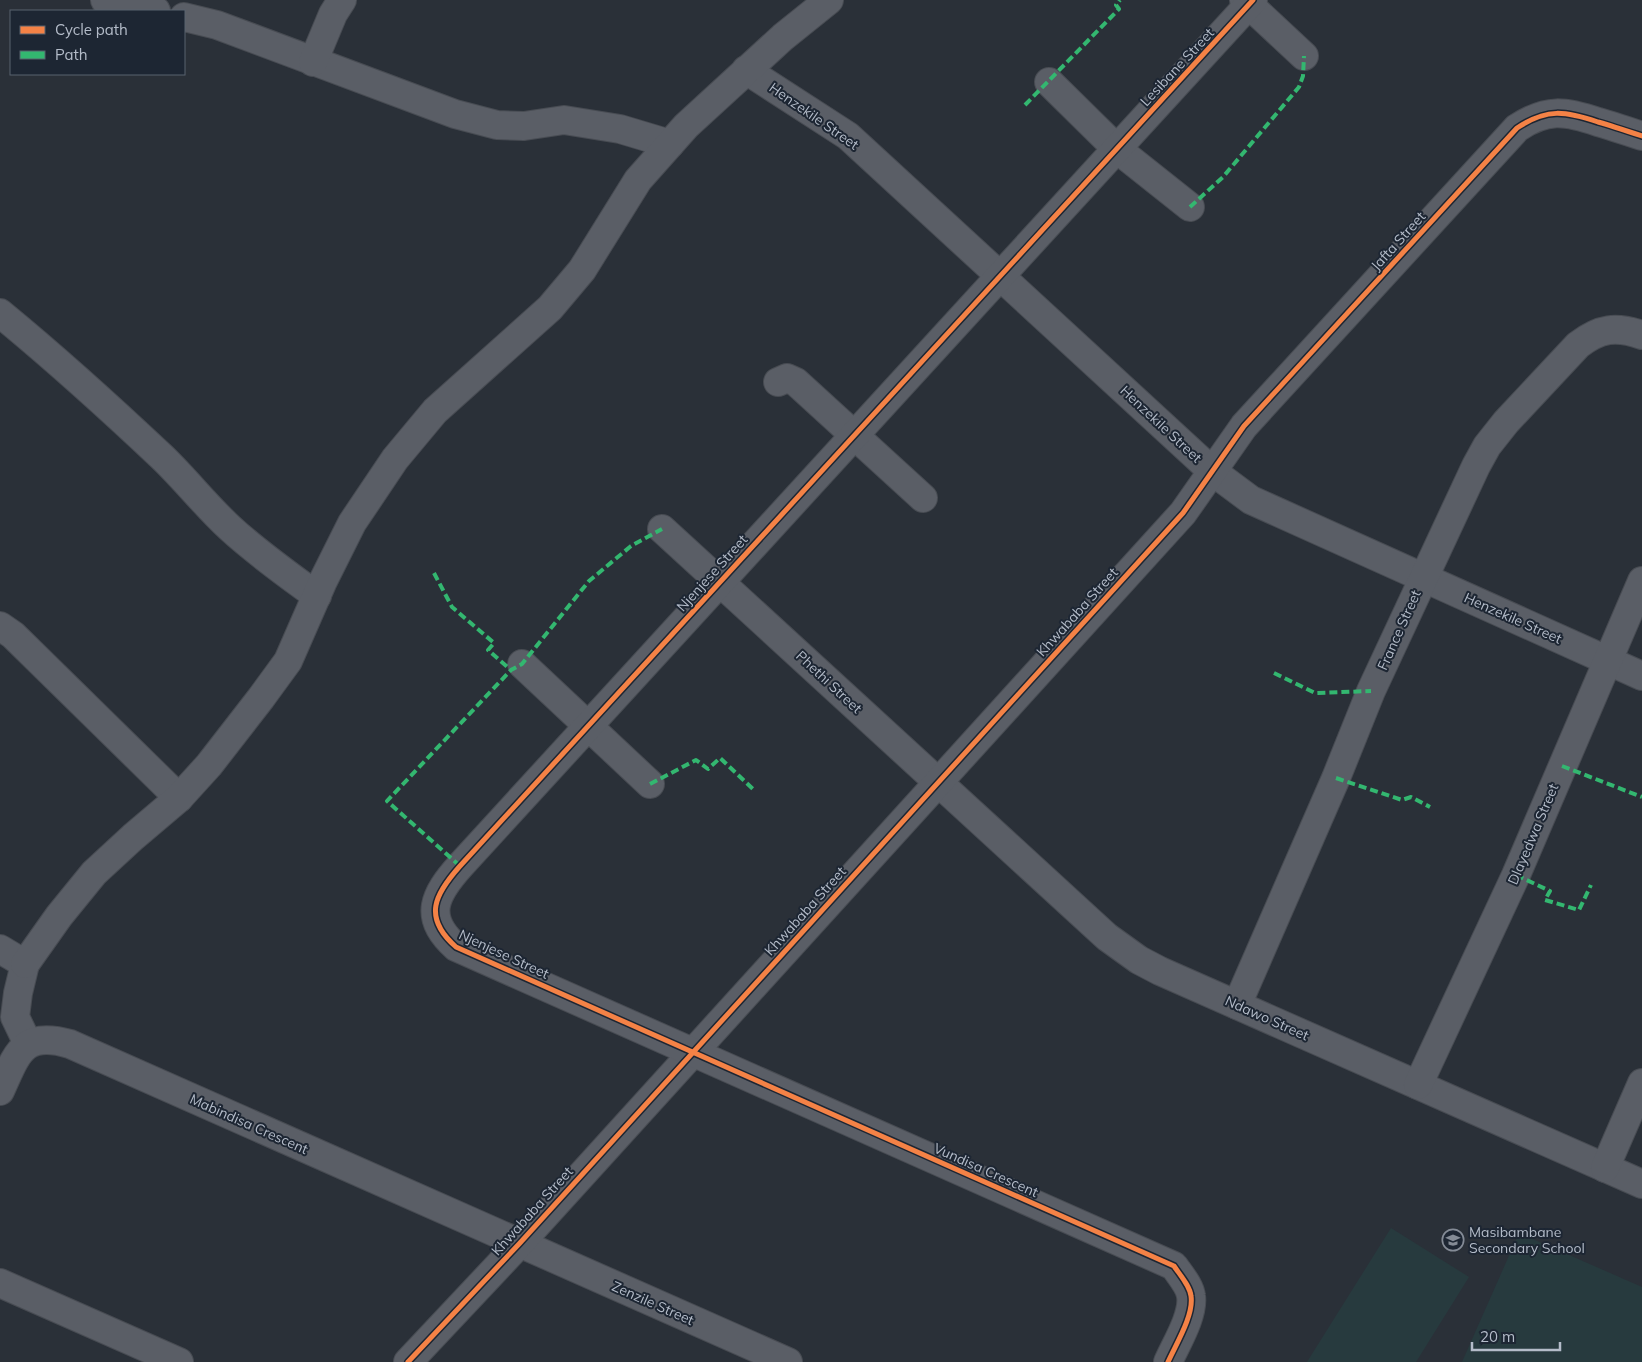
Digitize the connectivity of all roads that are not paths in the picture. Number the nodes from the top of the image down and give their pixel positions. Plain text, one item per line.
1 (104, 0) edge
2 (342, 0) edge
3 (829, 0) edge
4 (1249, 2) edge
5 (151, 10) edge
6 (185, 18) edge
7 (1304, 56) dead end
8 (314, 62) junction
9 (746, 70) junction
10 (1049, 82) dead end
11 (1642, 136) edge
12 (670, 144) junction
13 (1116, 148) junction
14 (1190, 207) dead end
15 (1000, 276) junction
16 (0, 313) edge
17 (1642, 335) edge
18 (778, 382) dead end
19 (853, 435) junction
20 (1212, 471) junction
21 (923, 498) dead end
22 (662, 529) dead end
23 (1423, 577) junction
24 (1642, 581) edge
25 (720, 582) junction
26 (316, 596) junction
27 (0, 626) edge
28 (1607, 660) junction
29 (522, 664) dead end
30 (1642, 676) edge
31 (588, 726) junction
32 (938, 782) junction
33 (650, 784) dead end
34 (179, 798) junction
35 (0, 949) edge
36 (25, 964) junction
37 (1237, 1005) junction
38 (28, 1044) junction
39 (692, 1052) junction
40 (1642, 1082) edge
41 (1418, 1085) junction
42 (0, 1091) edge
43 (1605, 1168) junction
44 (1642, 1184) edge
45 (518, 1244) junction
46 (0, 1283) edge
47 (175, 1361) edge
48 (408, 1362) edge
49 (788, 1362) edge
50 (1168, 1362) edge

1 - 5 street
2 - 8 street
3 - 9 street
4 - 7 street, Lesibane Street
4 - 13 street, Lesibane Street
6 - 8 street
8 - 12 street
9 - 12 street
9 - 15 street, Henzekile Street
10 - 13 street
11 - 20 street, Jafta Street
12 - 26 street
13 - 14 street
13 - 15 street, Lesibane Street
15 - 19 street, Njenjese Street
15 - 20 street, Henzekile Street
16 - 26 street
17 - 23 street, France Street
18 - 19 street
19 - 21 street
19 - 25 street, Njenjese Street
20 - 23 street, Henzekile Street
20 - 32 street, Khwababa Street
22 - 25 street, Njenjese Street
23 - 28 street, Henzekile Street
23 - 37 street, France Street
24 - 28 street, Dlayedwa Street
25 - 31 street, Njenjese Street
25 - 32 street, Phethi Street
26 - 34 street
27 - 34 street
28 - 30 street, Henzekile Street
28 - 41 street, Dlayedwa Street
29 - 31 street
31 - 33 street
31 - 39 street, Njenjese Street
32 - 37 street, Ndawo Street
32 - 39 street, Khwababa Street
34 - 36 street
35 - 36 street
36 - 38 street
37 - 41 street, Ndawo Street
38 - 42 street
38 - 45 street, Mabindisa Crescent
39 - 45 street, Khwababa Street
39 - 50 street, Vundisa Crescent
40 - 43 street
41 - 43 street, Ndawo Street
43 - 44 street, Ndawo Street
45 - 48 street, Khwababa Street
45 - 49 street, Zenzile Street
46 - 47 street

